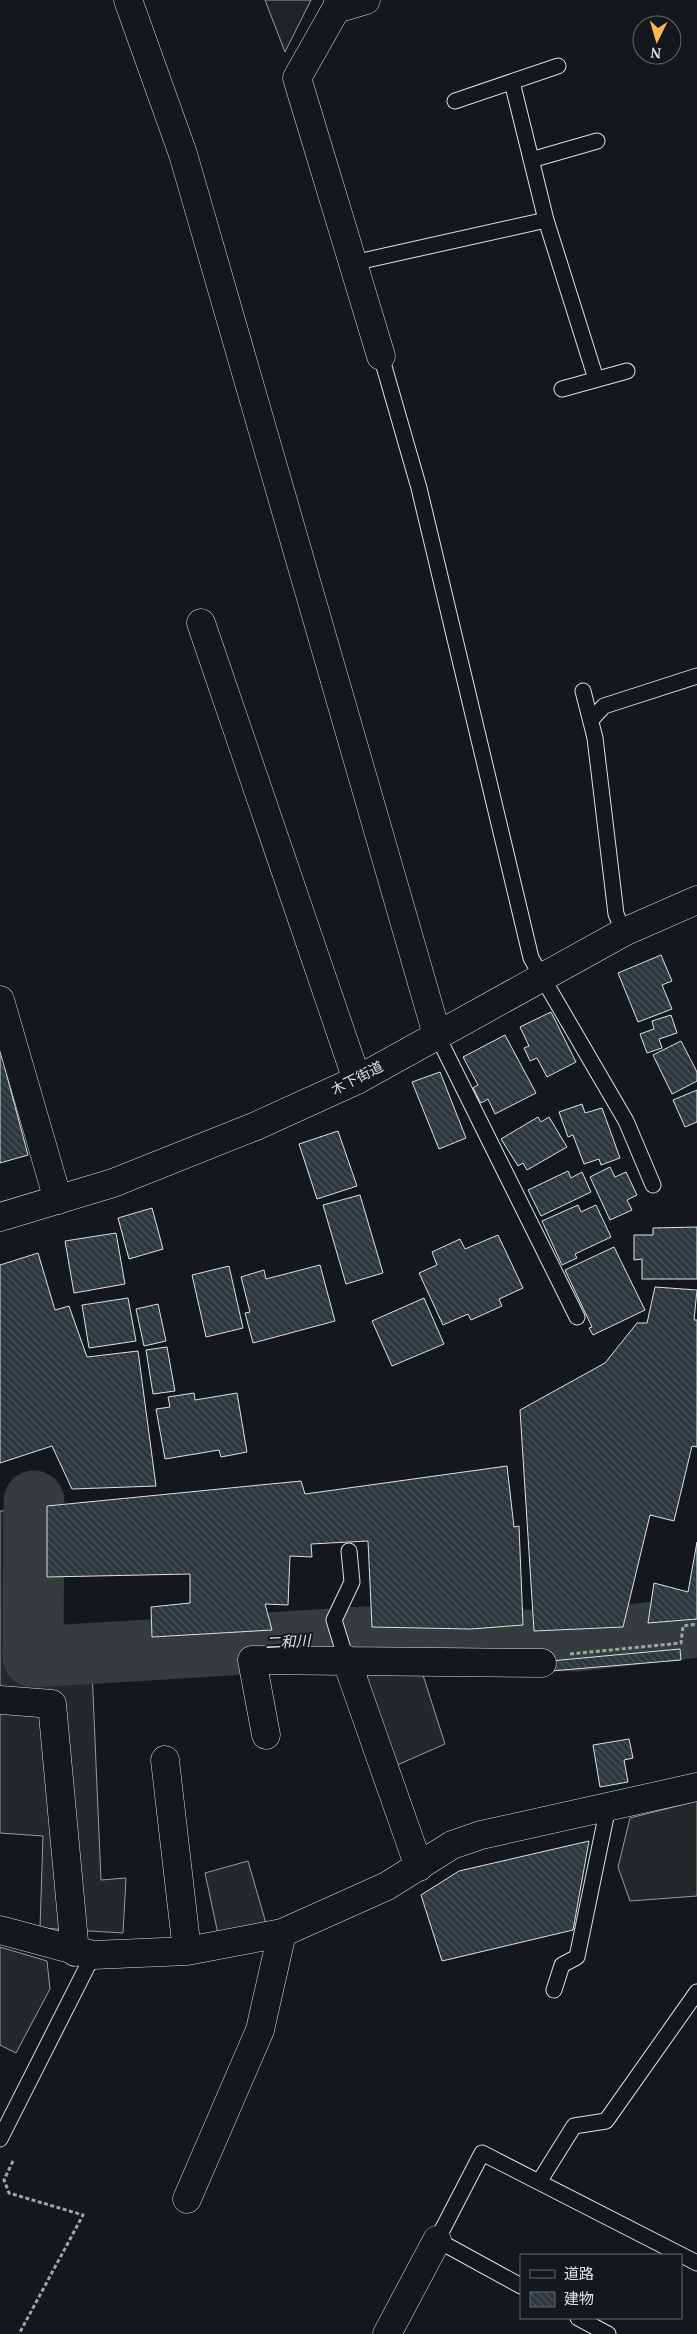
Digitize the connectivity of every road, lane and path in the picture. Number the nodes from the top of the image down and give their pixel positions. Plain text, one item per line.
1 (128, 0) edge
2 (366, 0) edge
3 (337, 5) edge
4 (558, 66) dead end
5 (512, 82) junction
6 (454, 100) dead end
7 (597, 141) dead end
8 (531, 160) junction
9 (546, 220) junction
10 (353, 263) junction
11 (381, 356) joint
12 (627, 370) dead end
13 (596, 379) junction
14 (562, 389) dead end
15 (200, 623) dead end
16 (697, 676) edge
17 (583, 691) dead end
18 (591, 720) junction
19 (697, 900) edge
20 (624, 932) junction
21 (542, 976) junction
22 (0, 1000) edge
23 (437, 1035) junction
24 (357, 1080) junction
25 (653, 1185) dead end
26 (58, 1200) junction
27 (0, 1217) edge
28 (577, 1317) dead end
29 (350, 1551) dead end
30 (697, 1624) edge
31 (346, 1659) junction
32 (542, 1663) joint
33 (0, 1700) edge
34 (266, 1734) dead end
35 (165, 1760) dead end
36 (697, 1787) edge
37 (608, 1807) junction
38 (419, 1867) junction
39 (0, 1930) edge
40 (282, 1933) junction
41 (187, 1951) junction
42 (84, 1953) junction
43 (554, 1990) dead end
44 (697, 1992) edge
45 (0, 2139) edge
46 (16, 2154) dead end
47 (539, 2182) junction
48 (187, 2199) dead end
49 (436, 2240) junction
50 (679, 2254) edge
51 (682, 2255) edge
52 (697, 2263) edge
53 (520, 2285) edge
54 (580, 2319) edge
55 (20, 2334) edge
56 (387, 2334) edge
57 (608, 2334) edge

1 - 23 street
2 - 3 street
3 - 10 street
4 - 5 lane
5 - 6 lane
5 - 8 lane
7 - 8 lane
8 - 9 lane
9 - 10 lane
9 - 13 lane
10 - 11 street
11 - 21 lane
12 - 13 lane
13 - 14 lane
15 - 24 street
16 - 18 lane
17 - 18 lane
18 - 20 lane
19 - 20 street, 木下街道
20 - 21 street, 木下街道
21 - 23 street, 木下街道
21 - 25 lane
22 - 26 street
23 - 24 street, 木下街道
23 - 28 lane
24 - 26 street, 木下街道
26 - 27 street, 木下街道
29 - 31 lane
30 - 32 path
31 - 32 street
31 - 34 street
31 - 38 street
33 - 42 street
35 - 41 street
36 - 37 street
37 - 38 street
37 - 43 lane
38 - 40 street
39 - 42 street
40 - 41 street
40 - 48 street
41 - 42 street
42 - 45 lane
44 - 47 lane
46 - 55 path
47 - 49 lane
47 - 50 lane
49 - 53 lane
49 - 56 street
51 - 52 lane
54 - 57 lane

